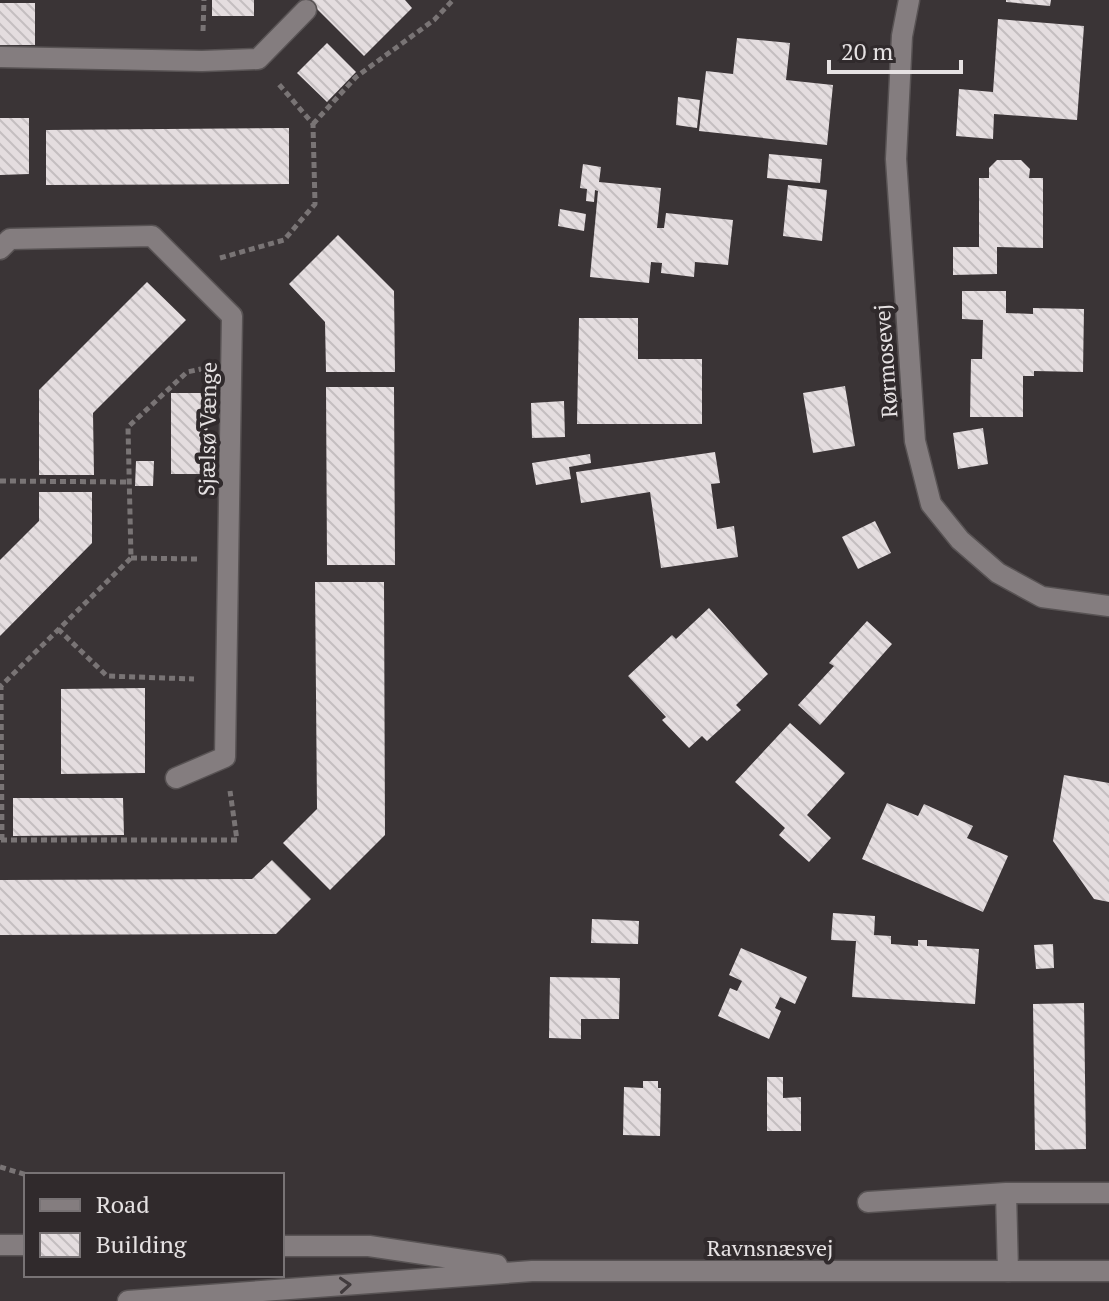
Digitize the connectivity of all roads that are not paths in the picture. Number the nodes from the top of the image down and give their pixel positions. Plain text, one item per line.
1 (909, 0) edge
2 (306, 10) dead end
3 (0, 57) edge
4 (0, 249) edge
5 (1109, 606) edge
6 (176, 778) dead end
7 (1006, 1193) junction
8 (1109, 1193) edge
9 (868, 1202) dead end
10 (0, 1245) edge
11 (24, 1245) edge
12 (284, 1246) edge
13 (532, 1271) junction
14 (1008, 1271) junction
15 (1109, 1271) edge
16 (128, 1301) edge

1 - 5 street, Rørmosevej
2 - 3 street
4 - 6 street, Sjælsø Vænge
7 - 8 street
7 - 9 street
7 - 14 street
10 - 11 street
12 - 13 street, Ravnsnæsvej
13 - 14 street, Ravnsnæsvej
16 -> 13 street, Ravnsnæsvej
14 - 15 street, Ravnsnæsvej

